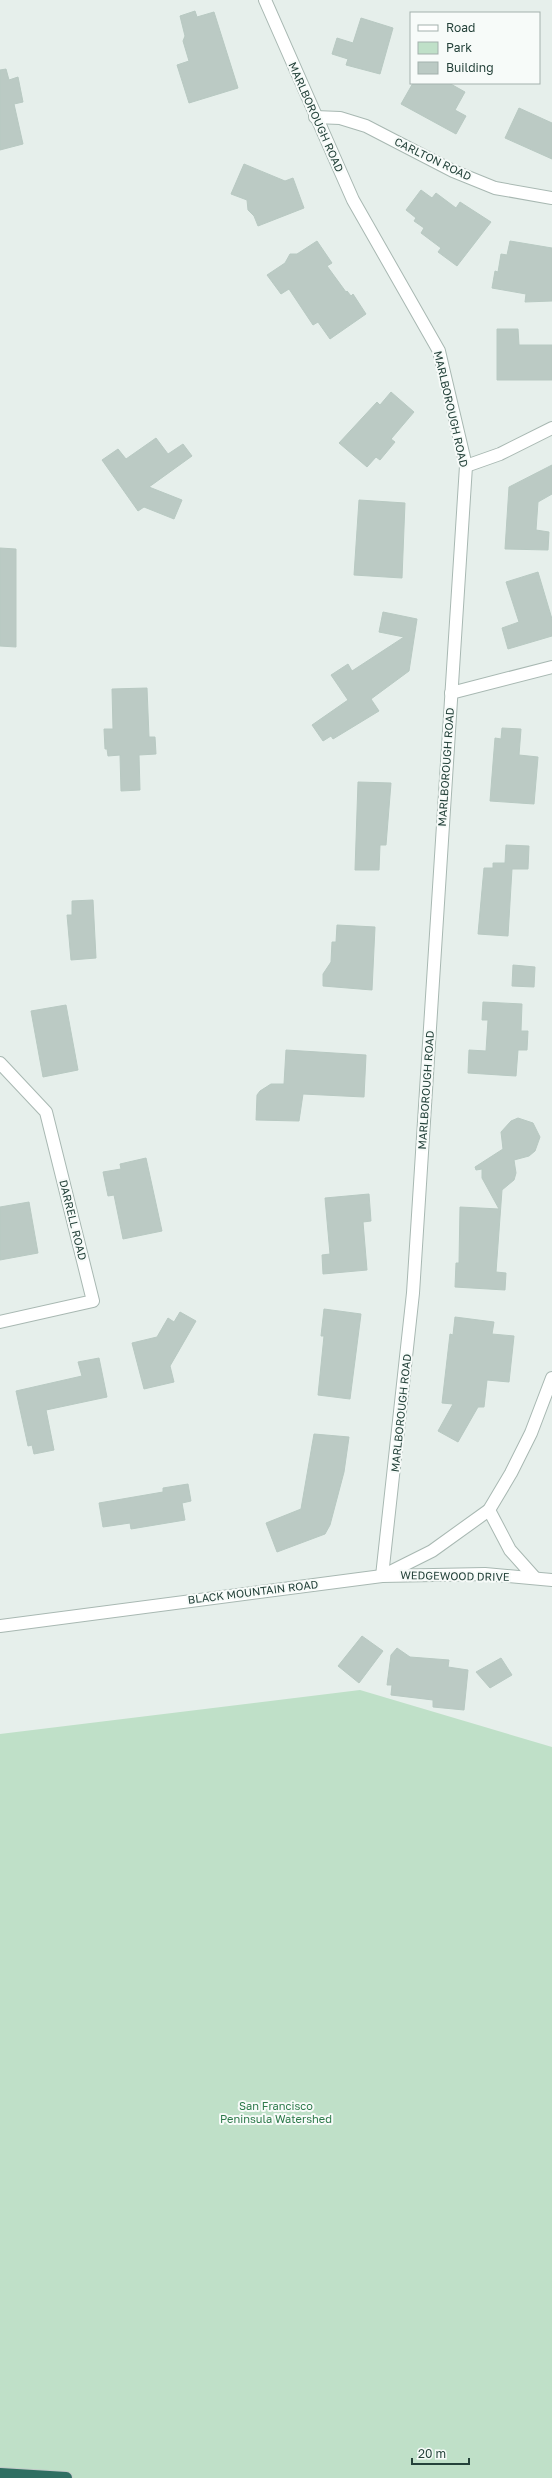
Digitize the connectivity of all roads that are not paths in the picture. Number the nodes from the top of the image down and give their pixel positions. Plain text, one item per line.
1 (265, 0) edge
2 (315, 117) junction
3 (552, 198) edge
4 (552, 428) edge
5 (466, 466) junction
6 (552, 667) edge
7 (451, 693) junction
8 (0, 1063) edge
9 (0, 1322) edge
10 (552, 1378) edge
11 (489, 1510) junction
12 (382, 1576) junction
13 (535, 1578) junction
14 (552, 1580) edge
15 (0, 1626) edge
16 (0, 2474) edge
17 (66, 2478) edge

1 - 2 street, MARLBOROUGH ROAD
2 - 3 street, CARLTON ROAD
2 - 5 street, MARLBOROUGH ROAD
4 - 5 street
5 - 7 street, MARLBOROUGH ROAD
6 - 7 street
7 - 12 street, MARLBOROUGH ROAD
8 - 9 street, DARRELL ROAD
10 - 11 street, BLACK MOUNTAIN ROAD
11 - 12 street, BLACK MOUNTAIN ROAD
11 - 13 street
12 - 13 street, WEDGEWOOD DRIVE
12 - 15 street, BLACK MOUNTAIN ROAD
13 - 14 street, WEDGEWOOD DRIVE
16 - 17 highway

